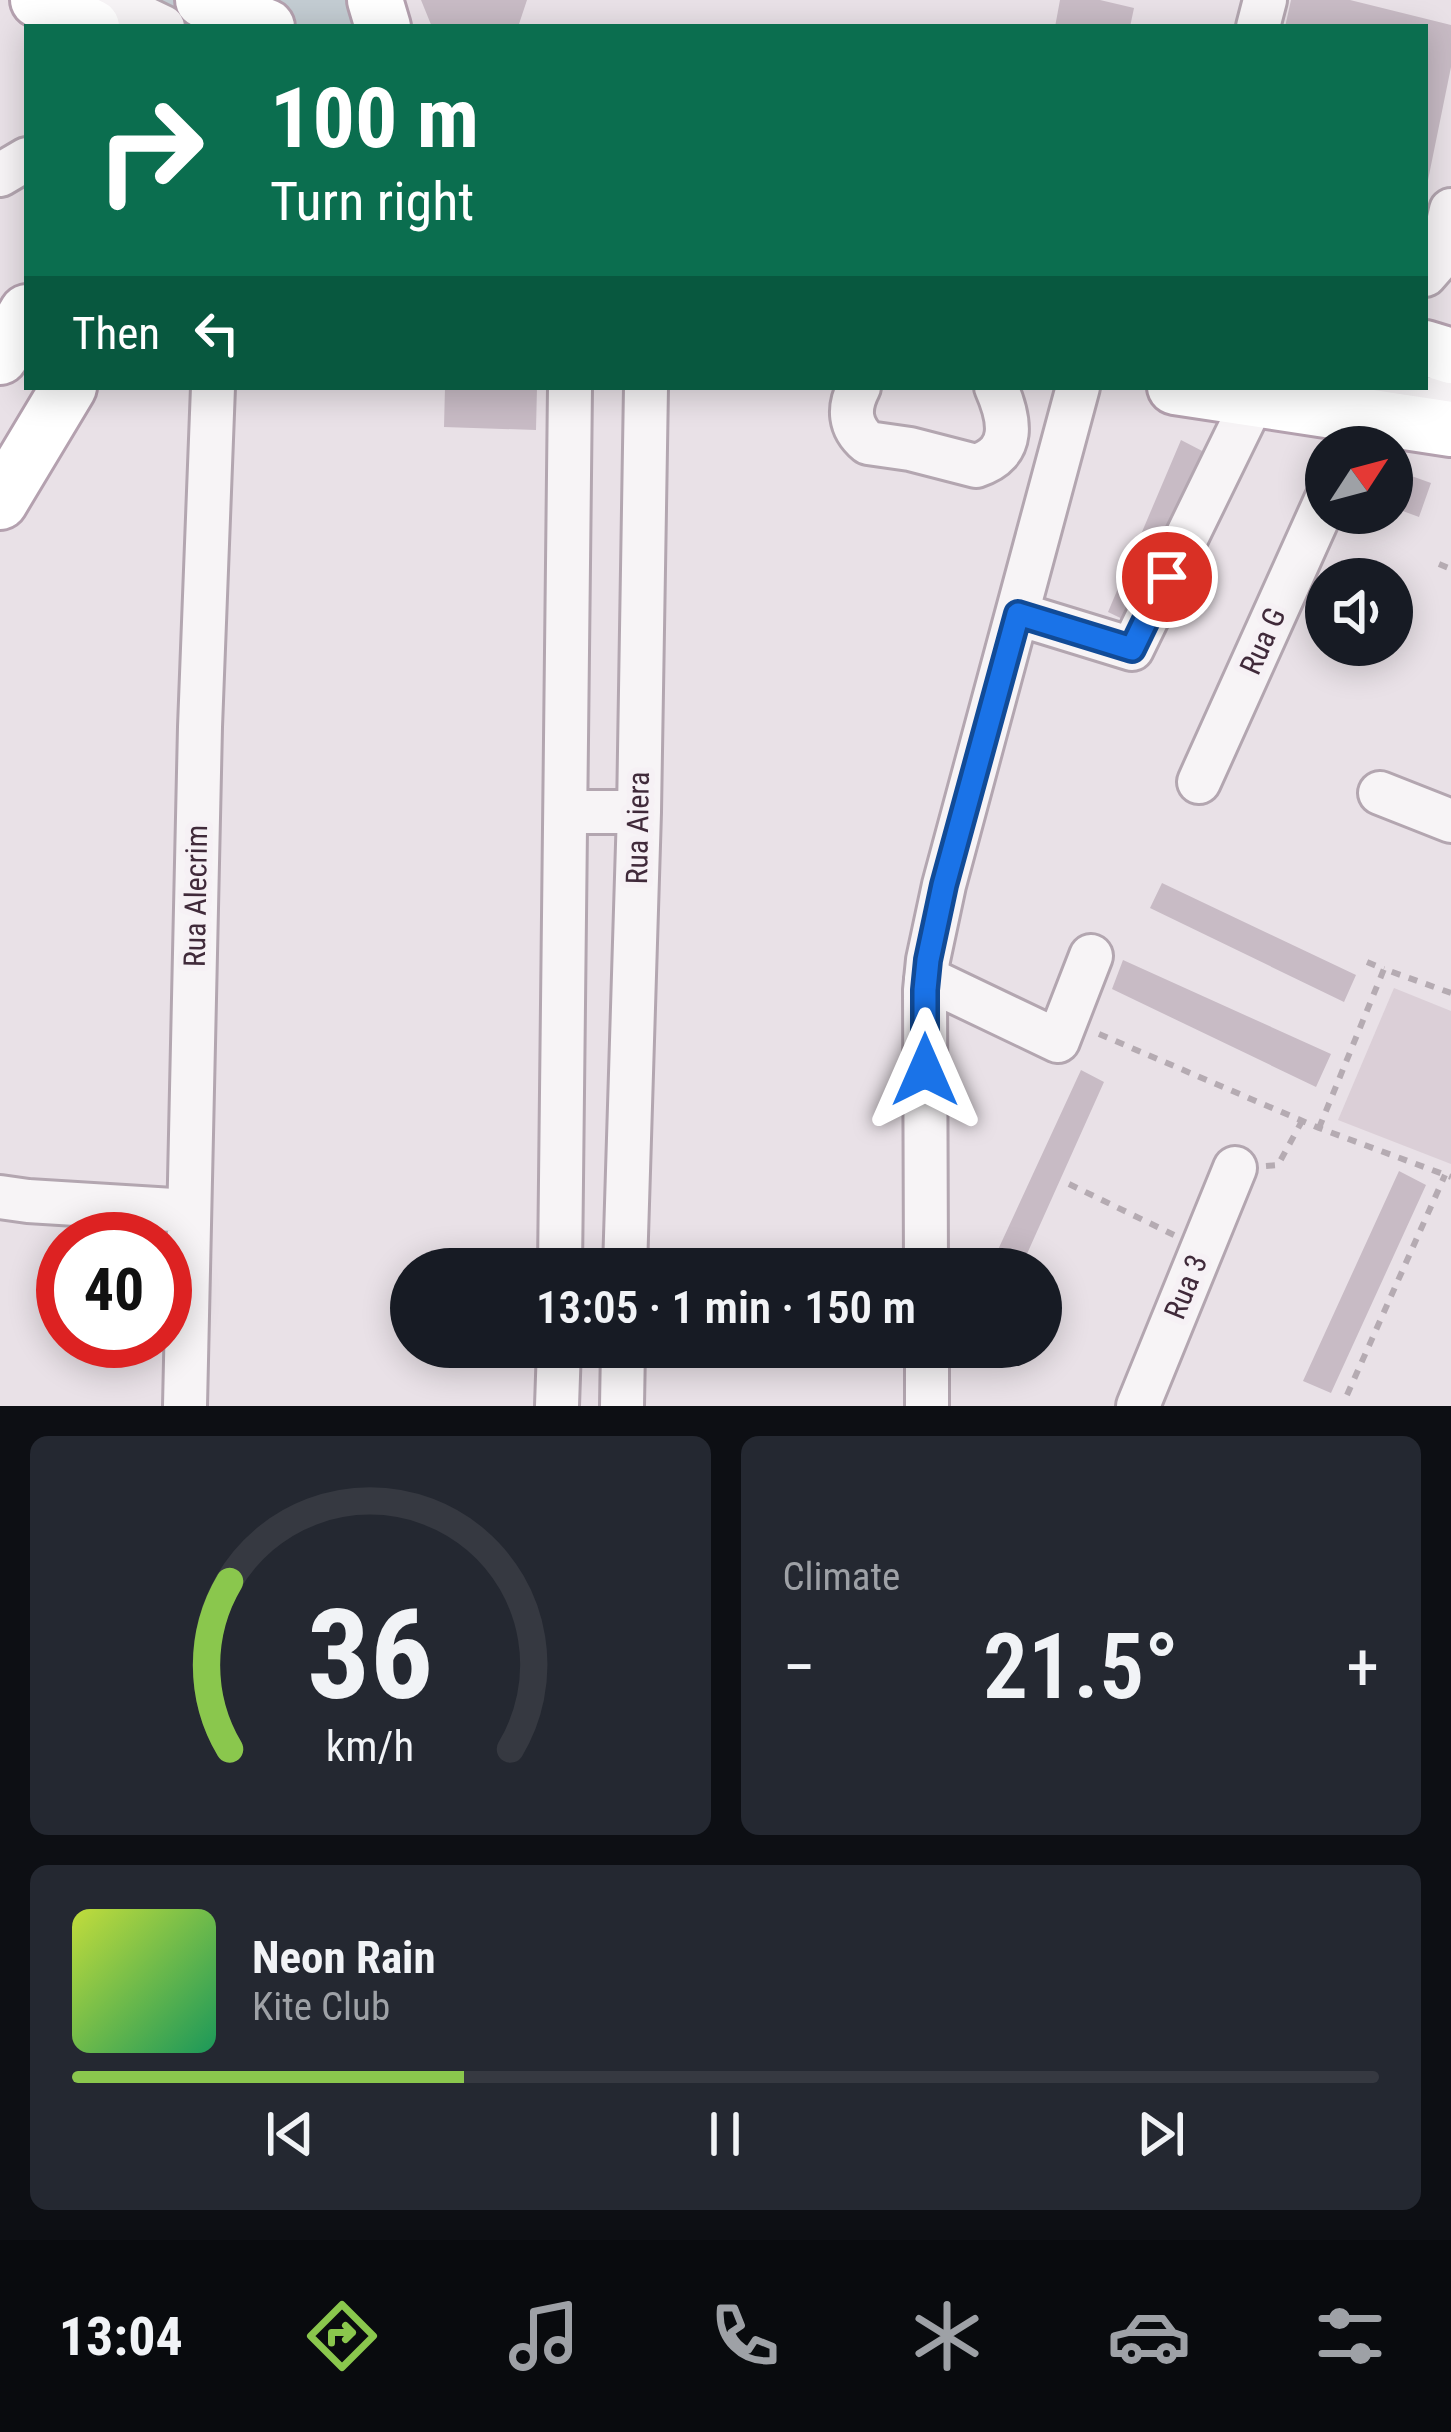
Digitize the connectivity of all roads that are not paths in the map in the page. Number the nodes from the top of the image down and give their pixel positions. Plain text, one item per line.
1 (36, 0) edge
2 (107, 0) edge
3 (203, 0) edge
4 (86, 24) edge
5 (157, 24) edge
6 (260, 24) edge
7 (1451, 210) edge
8 (1428, 272) edge
9 (24, 317) edge
10 (0, 357) edge
11 (67, 390) edge
12 (213, 390) edge
13 (570, 390) edge
14 (646, 390) edge
15 (857, 390) edge
16 (997, 390) edge
17 (1077, 390) edge
18 (1182, 390) edge
19 (1451, 401) edge
20 (1339, 415) edge
21 (1246, 416) junction
22 (1451, 429) edge
23 (0, 502) edge
24 (1311, 534) edge
25 (1031, 618) junction
26 (1199, 782) dead end
27 (1380, 793) dead end
28 (1447, 806) edge
29 (566, 812) junction
30 (639, 812) junction
31 (1091, 956) dead end
32 (926, 978) junction
33 (1235, 1168) road end
34 (0, 1197) edge
35 (189, 1211) junction
36 (560, 1248) edge
37 (626, 1248) edge
38 (926, 1248) edge
39 (558, 1368) edge
40 (623, 1368) edge
41 (927, 1368) edge
42 (184, 1406) edge
43 (557, 1406) edge
44 (622, 1406) edge
45 (927, 1406) edge
46 (1138, 1406) edge

1 - 4 main road
2 - 5 street
3 - 6 main road
7 - 8 street
9 - 10 main road
11 - 23 main road
12 - 35 street, Rua Alecrim
13 - 29 street
14 - 30 street, Rua Aiera
15 - 16 street
17 - 25 street
18 - 21 main road
19 - 20 street
20 - 21 main road
20 - 22 main road
21 - 25 street
24 - 26 street, Rua G
25 - 32 street
27 - 28 street
29 - 30 street
29 - 36 street
30 - 37 street, Rua Aiera
31 - 32 street
32 - 38 street
33 - 46 street, Rua 3
34 - 35 street
35 - 42 street, Rua Alecrim
39 - 43 street
40 - 44 street
41 - 45 street

